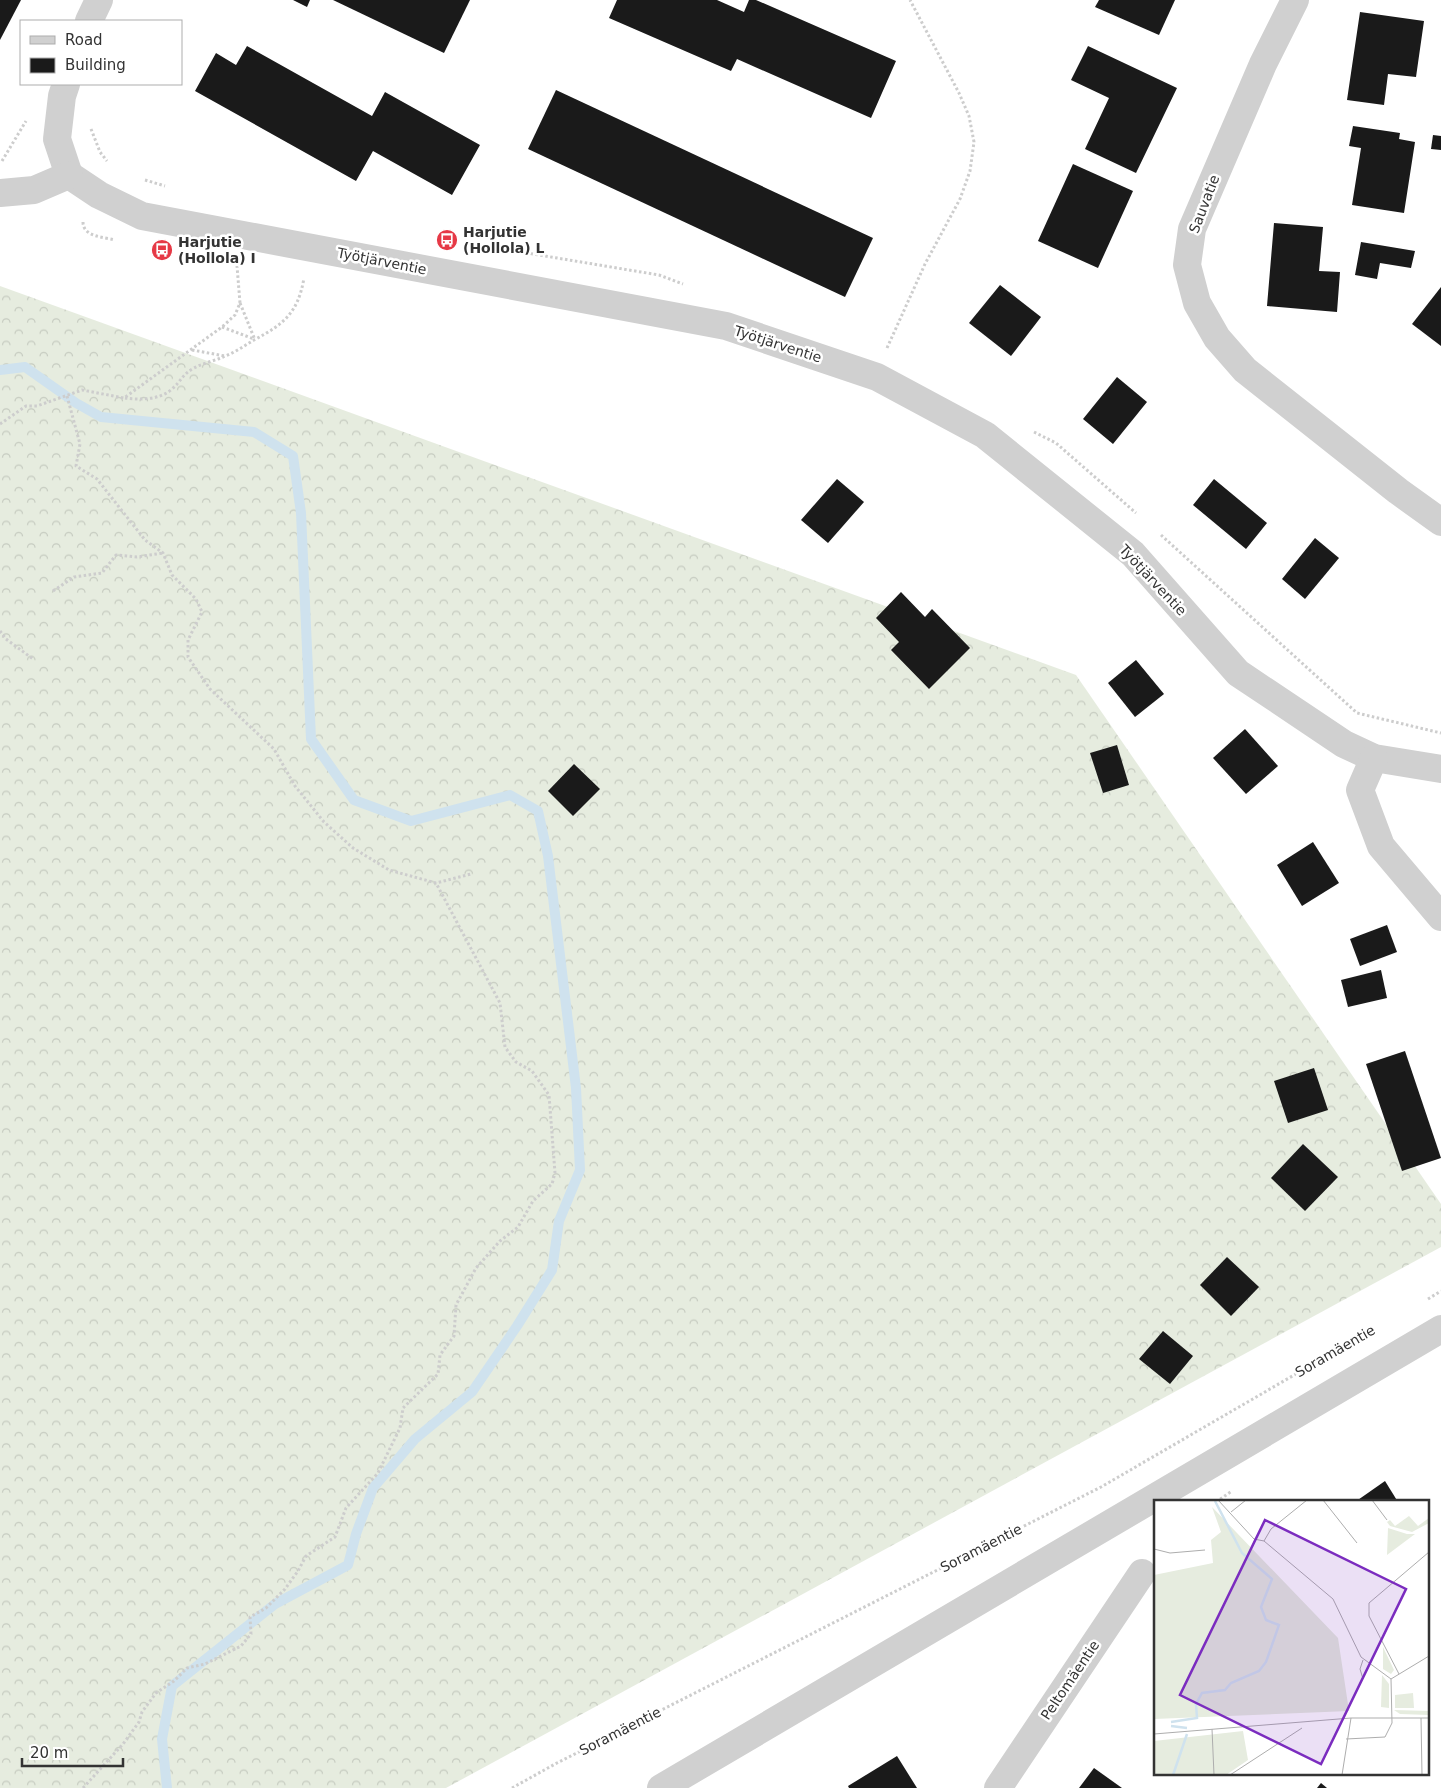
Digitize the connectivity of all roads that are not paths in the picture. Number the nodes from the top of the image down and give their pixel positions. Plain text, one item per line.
1 (100, 0) edge
2 (1295, 0) edge
3 (90, 20) edge
4 (66, 85) edge
5 (69, 175) junction
6 (0, 192) edge
7 (1441, 522) edge
8 (1374, 758) junction
9 (1441, 769) edge
10 (1441, 917) edge
11 (1441, 1329) edge
12 (1142, 1573) dead end
13 (661, 1788) edge
14 (998, 1788) edge

1 - 3 street
2 - 7 street, Sauvatie
4 - 5 street
5 - 6 street
5 - 8 street, Työtjärventie
8 - 9 street, Työtjärventie
8 - 10 street
11 - 13 street
12 - 14 street, Peltomäentie

